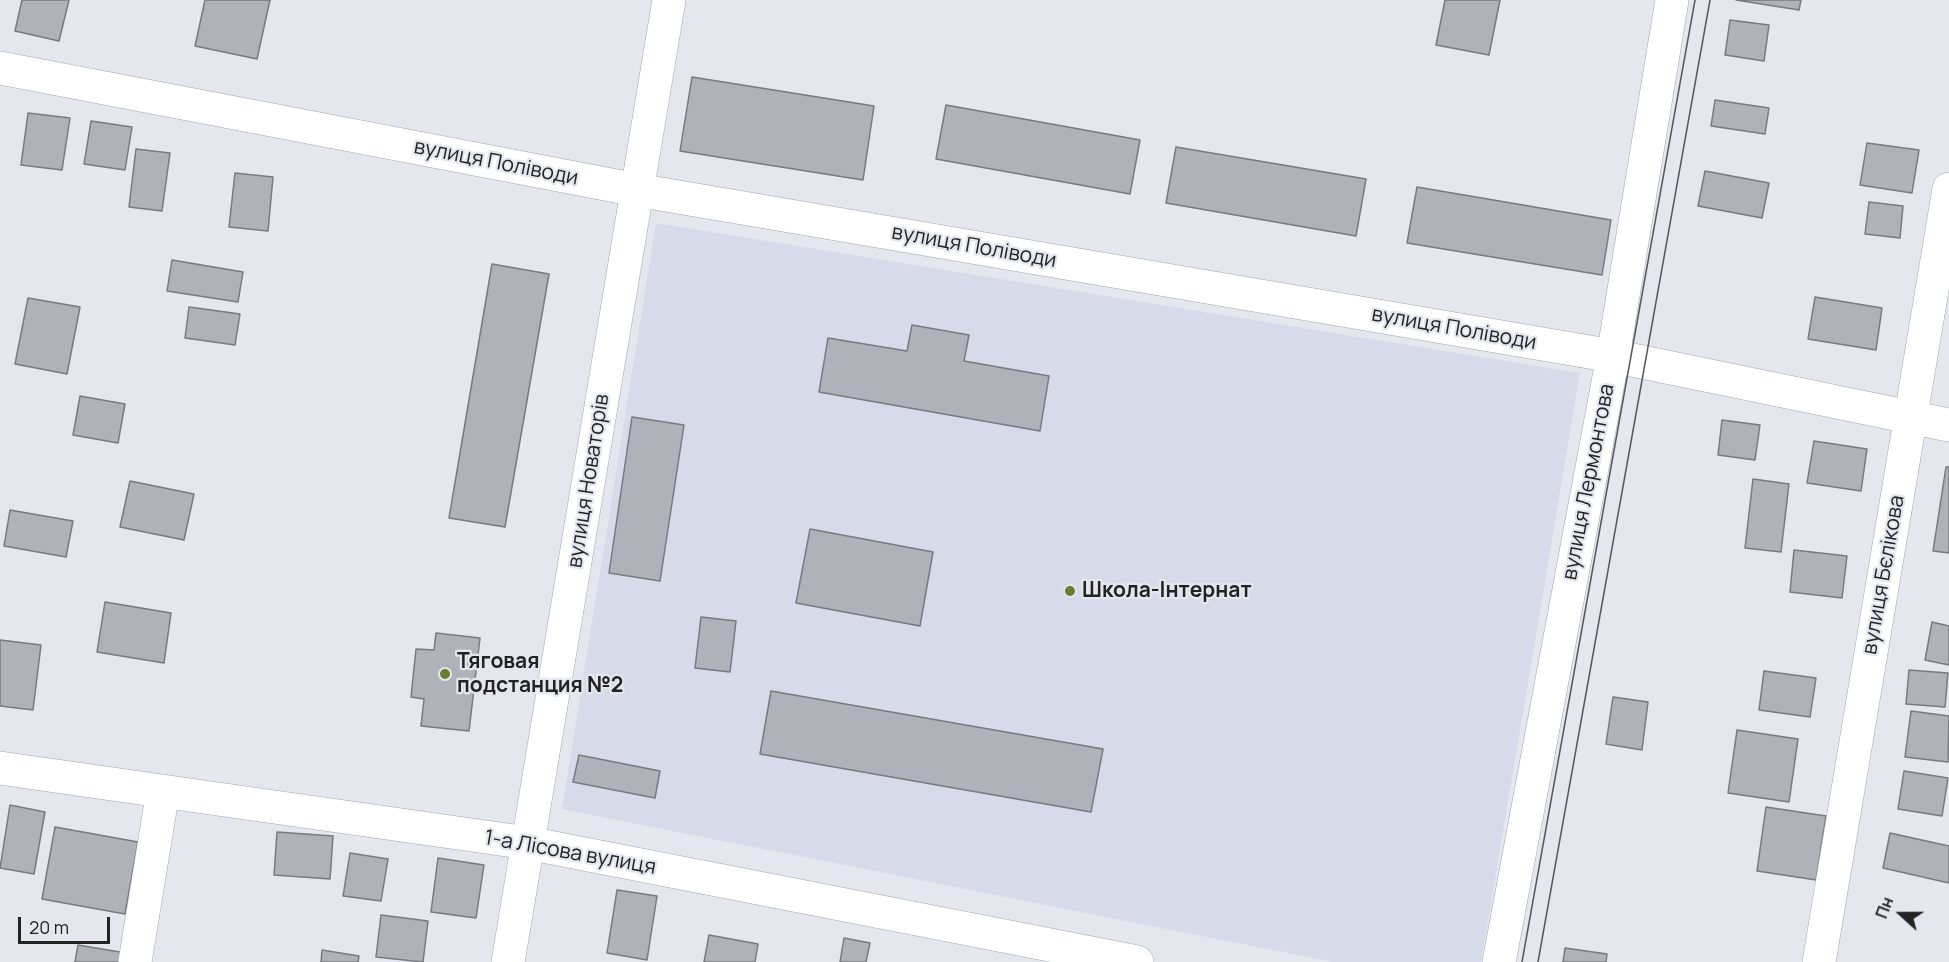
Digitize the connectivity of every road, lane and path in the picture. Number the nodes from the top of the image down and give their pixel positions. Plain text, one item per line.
1 (669, 0) edge
2 (1672, 0) edge
3 (0, 68) edge
4 (1949, 189) edge
5 (637, 190) junction
6 (1613, 356) junction
7 (1911, 417) junction
8 (1949, 425) edge
9 (0, 768) edge
10 (163, 791) junction
11 (528, 843) junction
12 (135, 962) edge
13 (508, 962) edge
14 (1137, 962) edge
15 (1499, 962) edge
16 (1819, 962) edge

1 - 5 street, вулиця Новаторів
2 - 6 street, вулиця Лермонтова
3 - 5 street, вулиця Поліводи
4 - 7 street, вулиця Бєлікова
5 - 6 street, вулиця Поліводи
5 - 11 street, вулиця Новаторів
6 - 7 street, вулиця Поліводи
6 - 15 street, вулиця Лермонтова
7 - 8 street, вулиця Поліводи
7 - 16 street, вулиця Бєлікова
9 - 10 street, 1-а Лісова вулиця
10 - 11 street, 1-а Лісова вулиця
10 - 12 street
11 - 13 street, вулиця Новаторів
11 - 14 street, 1-а Лісова вулиця

